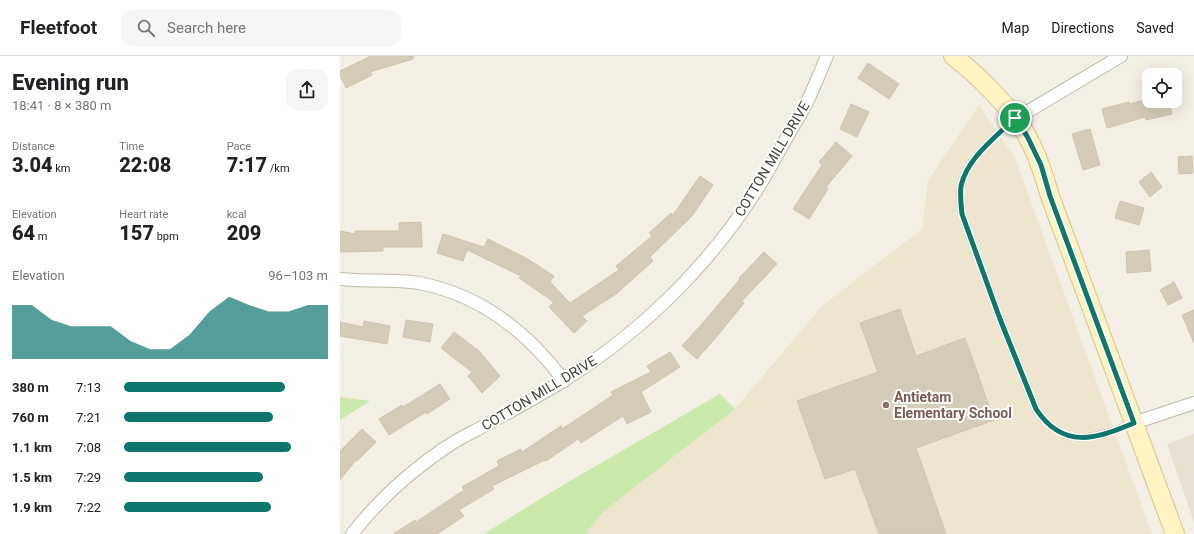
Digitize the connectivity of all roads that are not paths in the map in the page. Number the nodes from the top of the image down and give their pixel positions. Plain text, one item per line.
1 (826, 56) edge
2 (953, 56) edge
3 (1121, 56) edge
4 (1015, 118) junction
5 (340, 279) edge
6 (564, 381) junction
7 (1194, 402) edge
8 (1134, 423) junction
9 (352, 534) edge
10 (1175, 534) edge

1 - 6 street, COTTON MILL DRIVE
2 - 4 street
3 - 4 street
4 - 8 street
4 - 8 lane
5 - 6 street
6 - 9 street, COTTON MILL DRIVE
7 - 8 street
8 - 10 street

